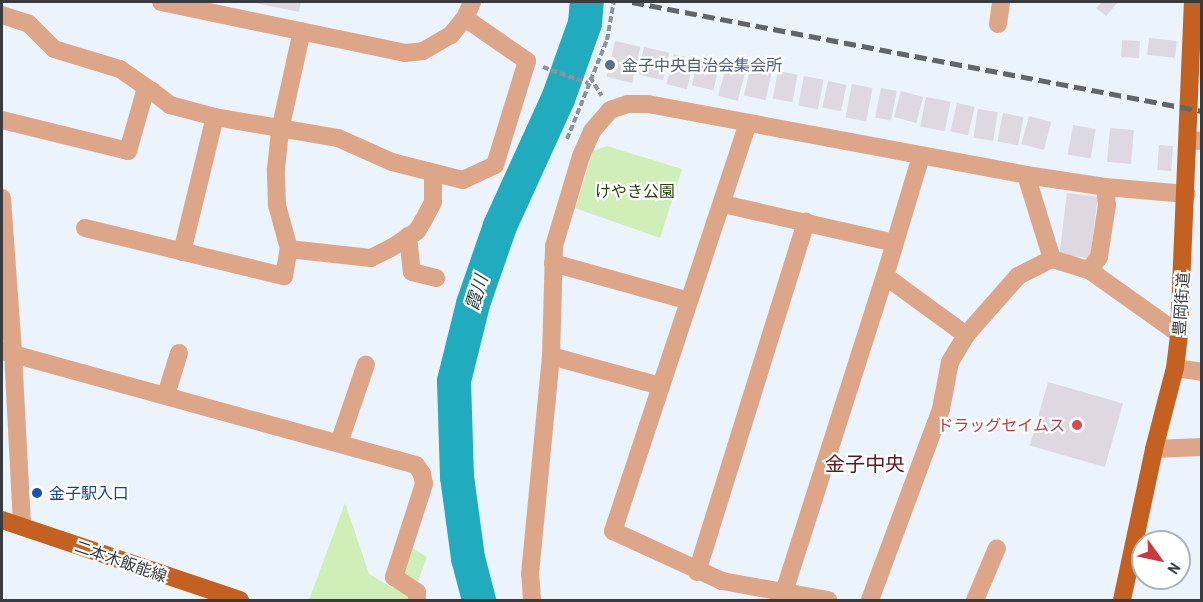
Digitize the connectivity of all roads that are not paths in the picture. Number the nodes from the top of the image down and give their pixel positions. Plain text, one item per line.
1 (161, 2) edge
2 (1000, 2) edge
3 (1193, 2) edge
4 (469, 10) edge
5 (2, 15) edge
6 (998, 24) dead end
7 (302, 31) junction
8 (152, 91) junction
9 (215, 117) junction
10 (2, 120) edge
11 (748, 123) junction
12 (280, 130) junction
13 (1195, 141) edge
14 (921, 156) junction
15 (433, 174) junction
16 (1026, 175) junction
17 (1105, 187) junction
18 (1187, 194) junction
19 (2, 198) edge
20 (723, 204) junction
21 (806, 222) junction
22 (85, 228) dead end
23 (408, 236) junction
24 (894, 243) junction
25 (289, 249) junction
26 (182, 252) junction
27 (1052, 259) junction
28 (553, 263) junction
29 (1089, 270) junction
30 (885, 276) junction
31 (436, 278) dead end
32 (689, 302) junction
33 (1179, 334) junction
34 (966, 335) junction
35 (7, 352) edge
36 (179, 353) dead end
37 (551, 356) junction
38 (366, 364) dead end
39 (1175, 368) junction
40 (1202, 372) edge
41 (661, 386) junction
42 (166, 395) junction
43 (339, 443) junction
44 (1202, 447) edge
45 (1154, 449) junction
46 (2, 520) edge
47 (22, 527) junction
48 (998, 548) dead end
49 (697, 572) junction
50 (781, 596) edge
51 (240, 600) edge
52 (417, 600) edge
53 (532, 600) edge
54 (828, 600) edge
55 (870, 600) edge
56 (975, 600) edge
57 (1122, 600) edge

1 - 7 street
2 - 6 street
3 - 13 main road, 豊岡街道
4 - 7 street
4 - 15 street
5 - 8 street
7 - 12 street
8 - 9 street
8 - 10 street
9 - 12 street
9 - 26 street
11 - 14 street
11 - 20 street
11 - 28 street
12 - 15 street
12 - 25 street
13 - 18 main road, 豊岡街道
14 - 16 street
14 - 24 street
15 - 23 street
16 - 17 street
16 - 27 street
17 - 18 street
17 - 29 street
18 - 33 main road, 豊岡街道
19 - 35 street
20 - 21 street
20 - 32 street
21 - 24 street
21 - 49 street
22 - 26 street
23 - 25 street
23 - 31 street
24 - 30 street
25 - 26 street
27 - 29 street
27 - 34 street
28 - 32 street
28 - 37 street
29 - 33 street
30 - 34 street
30 - 50 street
32 - 41 street
33 - 39 main road, 豊岡街道
34 - 55 street
35 - 42 street
35 - 47 street
36 - 42 street
37 - 41 street
37 - 53 street
38 - 43 street
39 - 40 street
39 - 45 main road, 豊岡街道
41 - 49 street
42 - 43 street
43 - 52 street
44 - 45 street
45 - 57 main road, 豊岡街道
46 - 47 main road, 二本木飯能線
47 - 51 main road, 二本木飯能線
48 - 56 street
49 - 50 street
50 - 54 street

